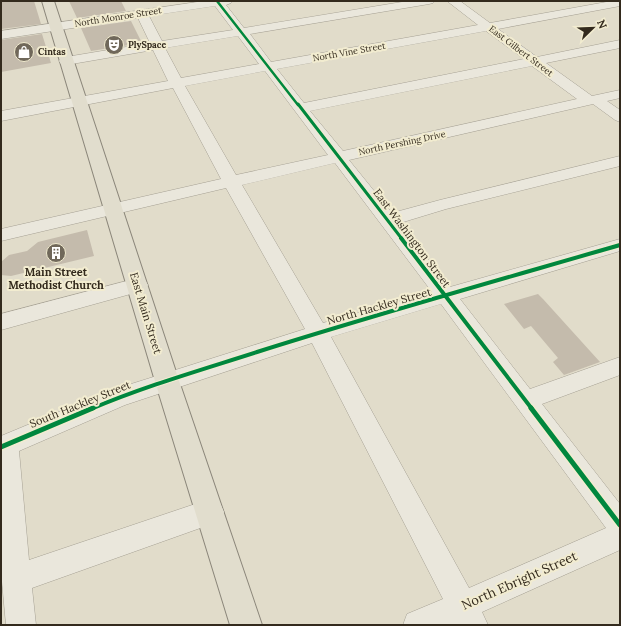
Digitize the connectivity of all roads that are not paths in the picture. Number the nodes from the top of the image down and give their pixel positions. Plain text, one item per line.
1 (48, 1) edge
2 (221, 1) edge
3 (429, 1) edge
4 (453, 1) edge
5 (620, 4) edge
6 (141, 13) junction
7 (56, 27) junction
8 (489, 27) junction
9 (243, 33) junction
10 (1, 35) edge
11 (620, 44) edge
12 (158, 46) junction
13 (66, 61) junction
14 (535, 62) junction
15 (269, 66) junction
16 (177, 83) junction
17 (620, 94) edge
18 (78, 101) junction
19 (592, 101) junction
20 (301, 108) junction
21 (1, 116) edge
22 (620, 117) edge
23 (338, 157) junction
24 (620, 161) edge
25 (232, 183) junction
26 (113, 209) junction
27 (388, 220) junction
28 (1, 235) edge
29 (620, 245) edge
30 (138, 286) junction
31 (445, 296) junction
32 (1, 322) edge
33 (318, 334) junction
34 (620, 366) edge
35 (167, 381) junction
36 (525, 400) junction
37 (4, 446) edge
38 (210, 512) junction
39 (620, 525) edge
40 (620, 536) edge
41 (16, 579) junction
42 (467, 615) edge
43 (21, 625) edge
44 (246, 625) edge
45 (418, 625) edge

1 - 7 main road, East Main Street
2 - 6 street, North Monroe Street
2 - 9 street, East Washington Street
3 - 9 street
4 - 8 street, East Gilbert Street
5 - 8 street, North Vine Street
6 - 7 street, North Monroe Street
6 - 12 street
7 - 10 street, North Monroe Street
7 - 13 main road, East Main Street
8 - 14 street, East Gilbert Street
8 - 15 street, North Vine Street
9 - 12 street
9 - 15 street, East Washington Street
11 - 14 street
12 - 13 street
12 - 16 street
13 - 18 main road, East Main Street
14 - 19 street, East Gilbert Street
14 - 20 street
15 - 16 street, North Vine Street
15 - 20 street, East Washington Street
16 - 18 street, North Vine Street
16 - 25 street
17 - 19 street, North Pershing Drive
18 - 21 street, North Vine Street
18 - 26 main road, East Main Street
19 - 22 street, East Gilbert Street
19 - 23 street, North Pershing Drive
20 - 23 street, East Washington Street
23 - 25 street, North Pershing Drive
23 - 27 street, East Washington Street
24 - 27 street
25 - 26 street, North Pershing Drive
25 - 33 street
26 - 28 street, North Pershing Drive
26 - 30 main road, East Main Street
27 - 31 street, East Washington Street
29 - 31 street, North Hackley Street
30 - 32 street
30 - 35 main road, East Main Street
31 - 33 street, North Hackley Street
31 - 36 street, East Washington Street
33 - 35 street, North Hackley Street
33 - 42 street
34 - 36 street
35 - 37 street, South Hackley Street
35 - 38 main road, East Main Street
36 - 39 street, East Washington Street
37 - 41 street
38 - 41 street
38 - 44 main road, East Main Street
40 - 42 street, North Ebright Street
41 - 43 street
42 - 45 street, North Ebright Street

